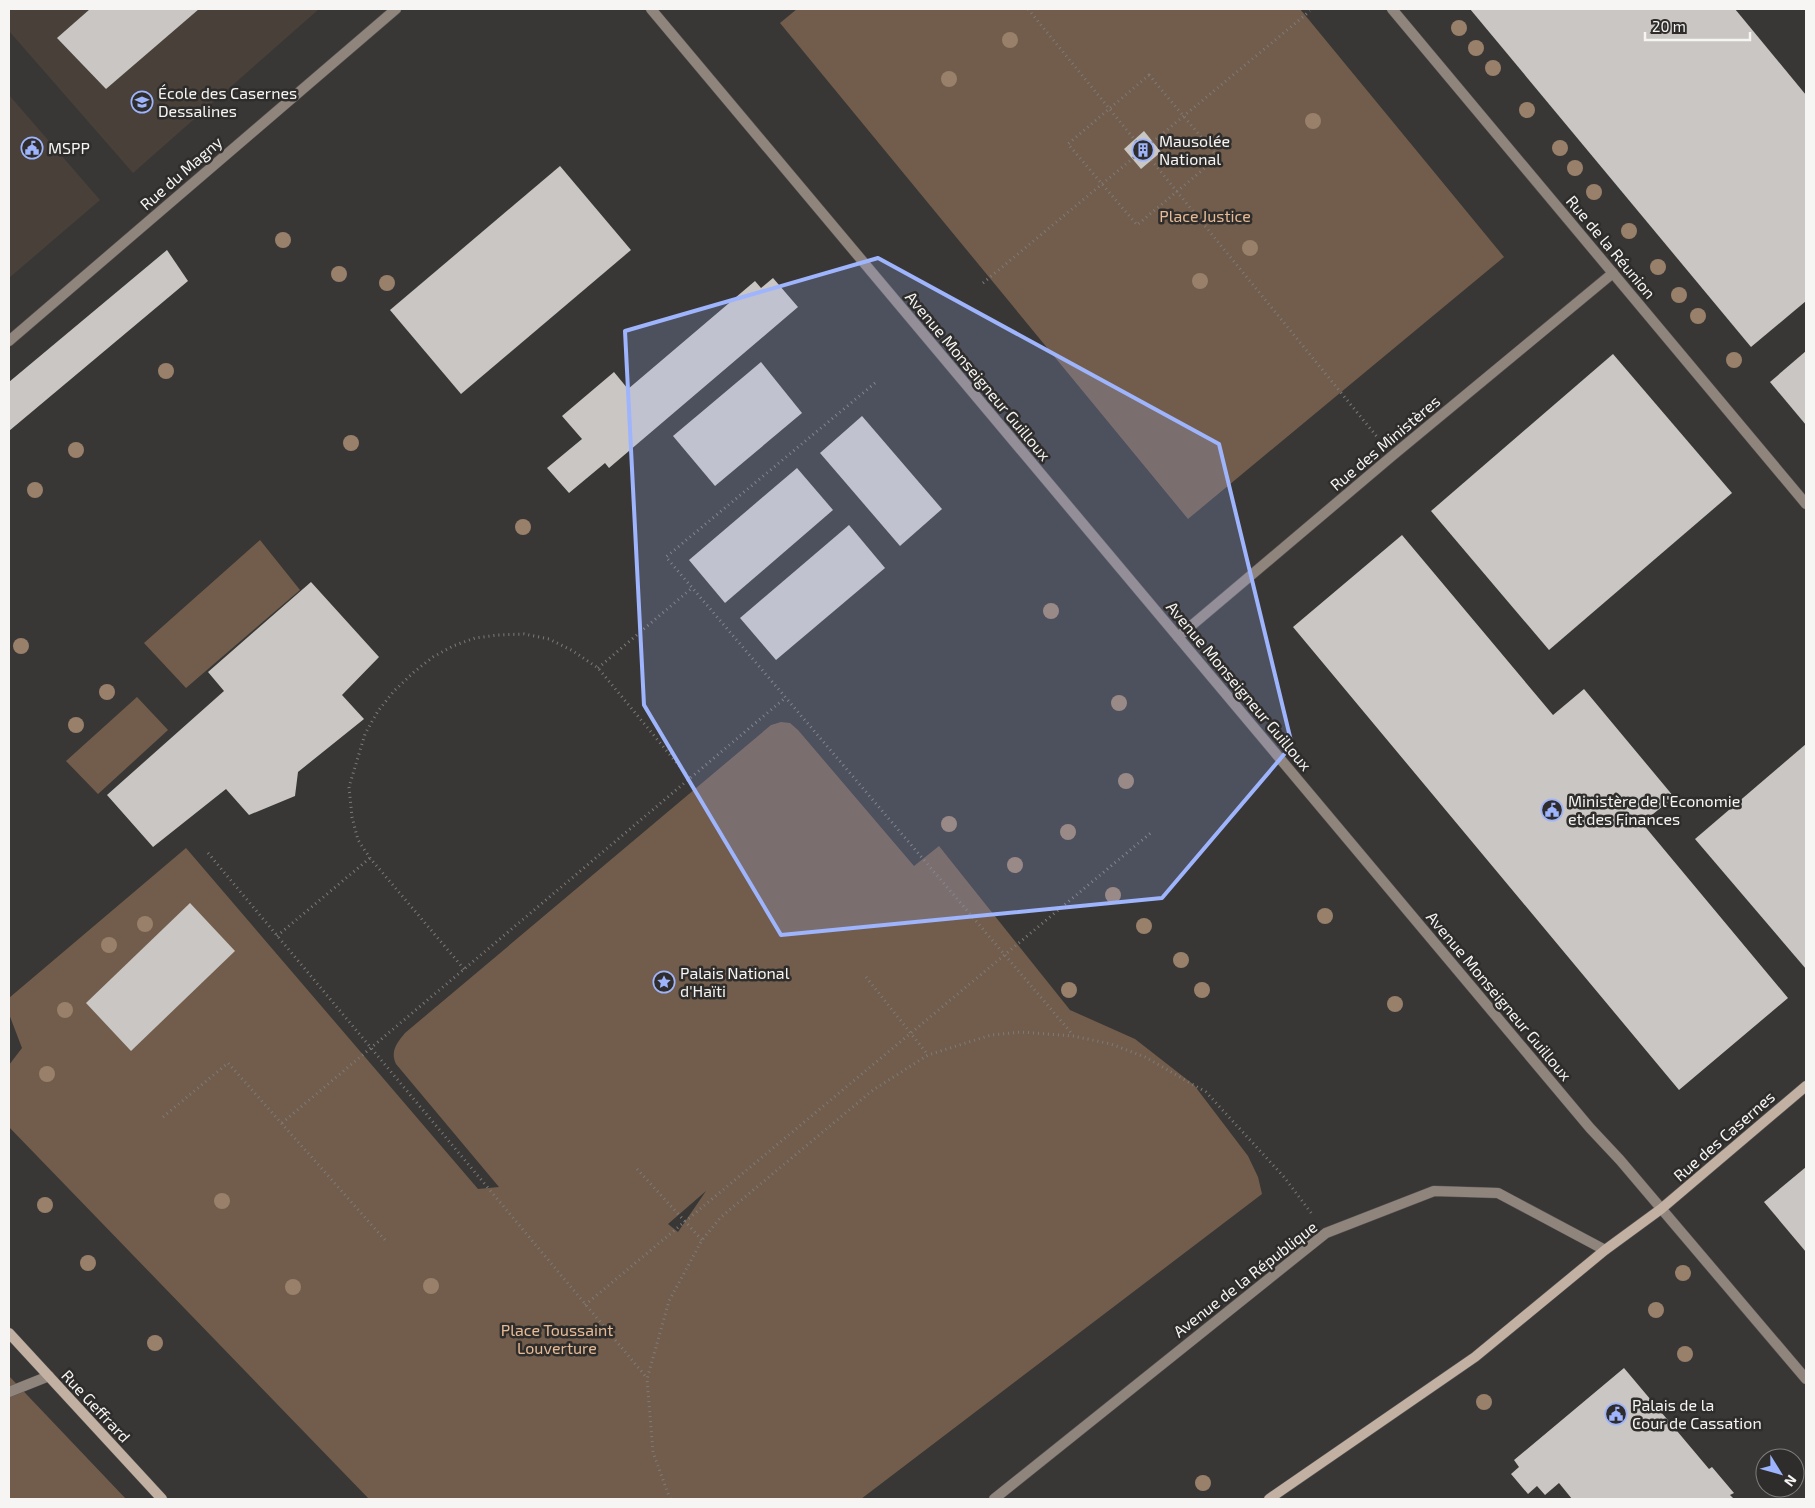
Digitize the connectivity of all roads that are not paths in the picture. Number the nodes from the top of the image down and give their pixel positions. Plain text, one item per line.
1 (396, 9) edge
2 (1392, 9) edge
3 (656, 10) edge
4 (1613, 273) junction
5 (9, 341) edge
6 (1806, 504) edge
7 (1178, 637) junction
8 (1806, 1086) edge
9 (1661, 1210) junction
10 (1605, 1250) junction
11 (9, 1332) edge
12 (49, 1376) junction
13 (1806, 1379) edge
14 (9, 1392) edge
15 (162, 1499) edge
16 (994, 1499) edge
17 (1269, 1499) edge

1 - 5 street, Rue du Magny
2 - 4 street, Rue de la Réunion
3 - 7 street, Avenue Monseigneur Guilloux
4 - 6 street, Rue de la Réunion
4 - 7 street, Rue des Ministères
7 - 9 street, Avenue Monseigneur Guilloux
8 - 9 main road, Rue des Casernes
9 - 10 main road
9 - 13 street, Avenue Monseigneur Guilloux
10 - 16 street, Avenue de la République
10 - 17 main road
11 - 12 main road, Rue Geffrard
12 - 14 street
12 - 15 main road, Rue Geffrard

